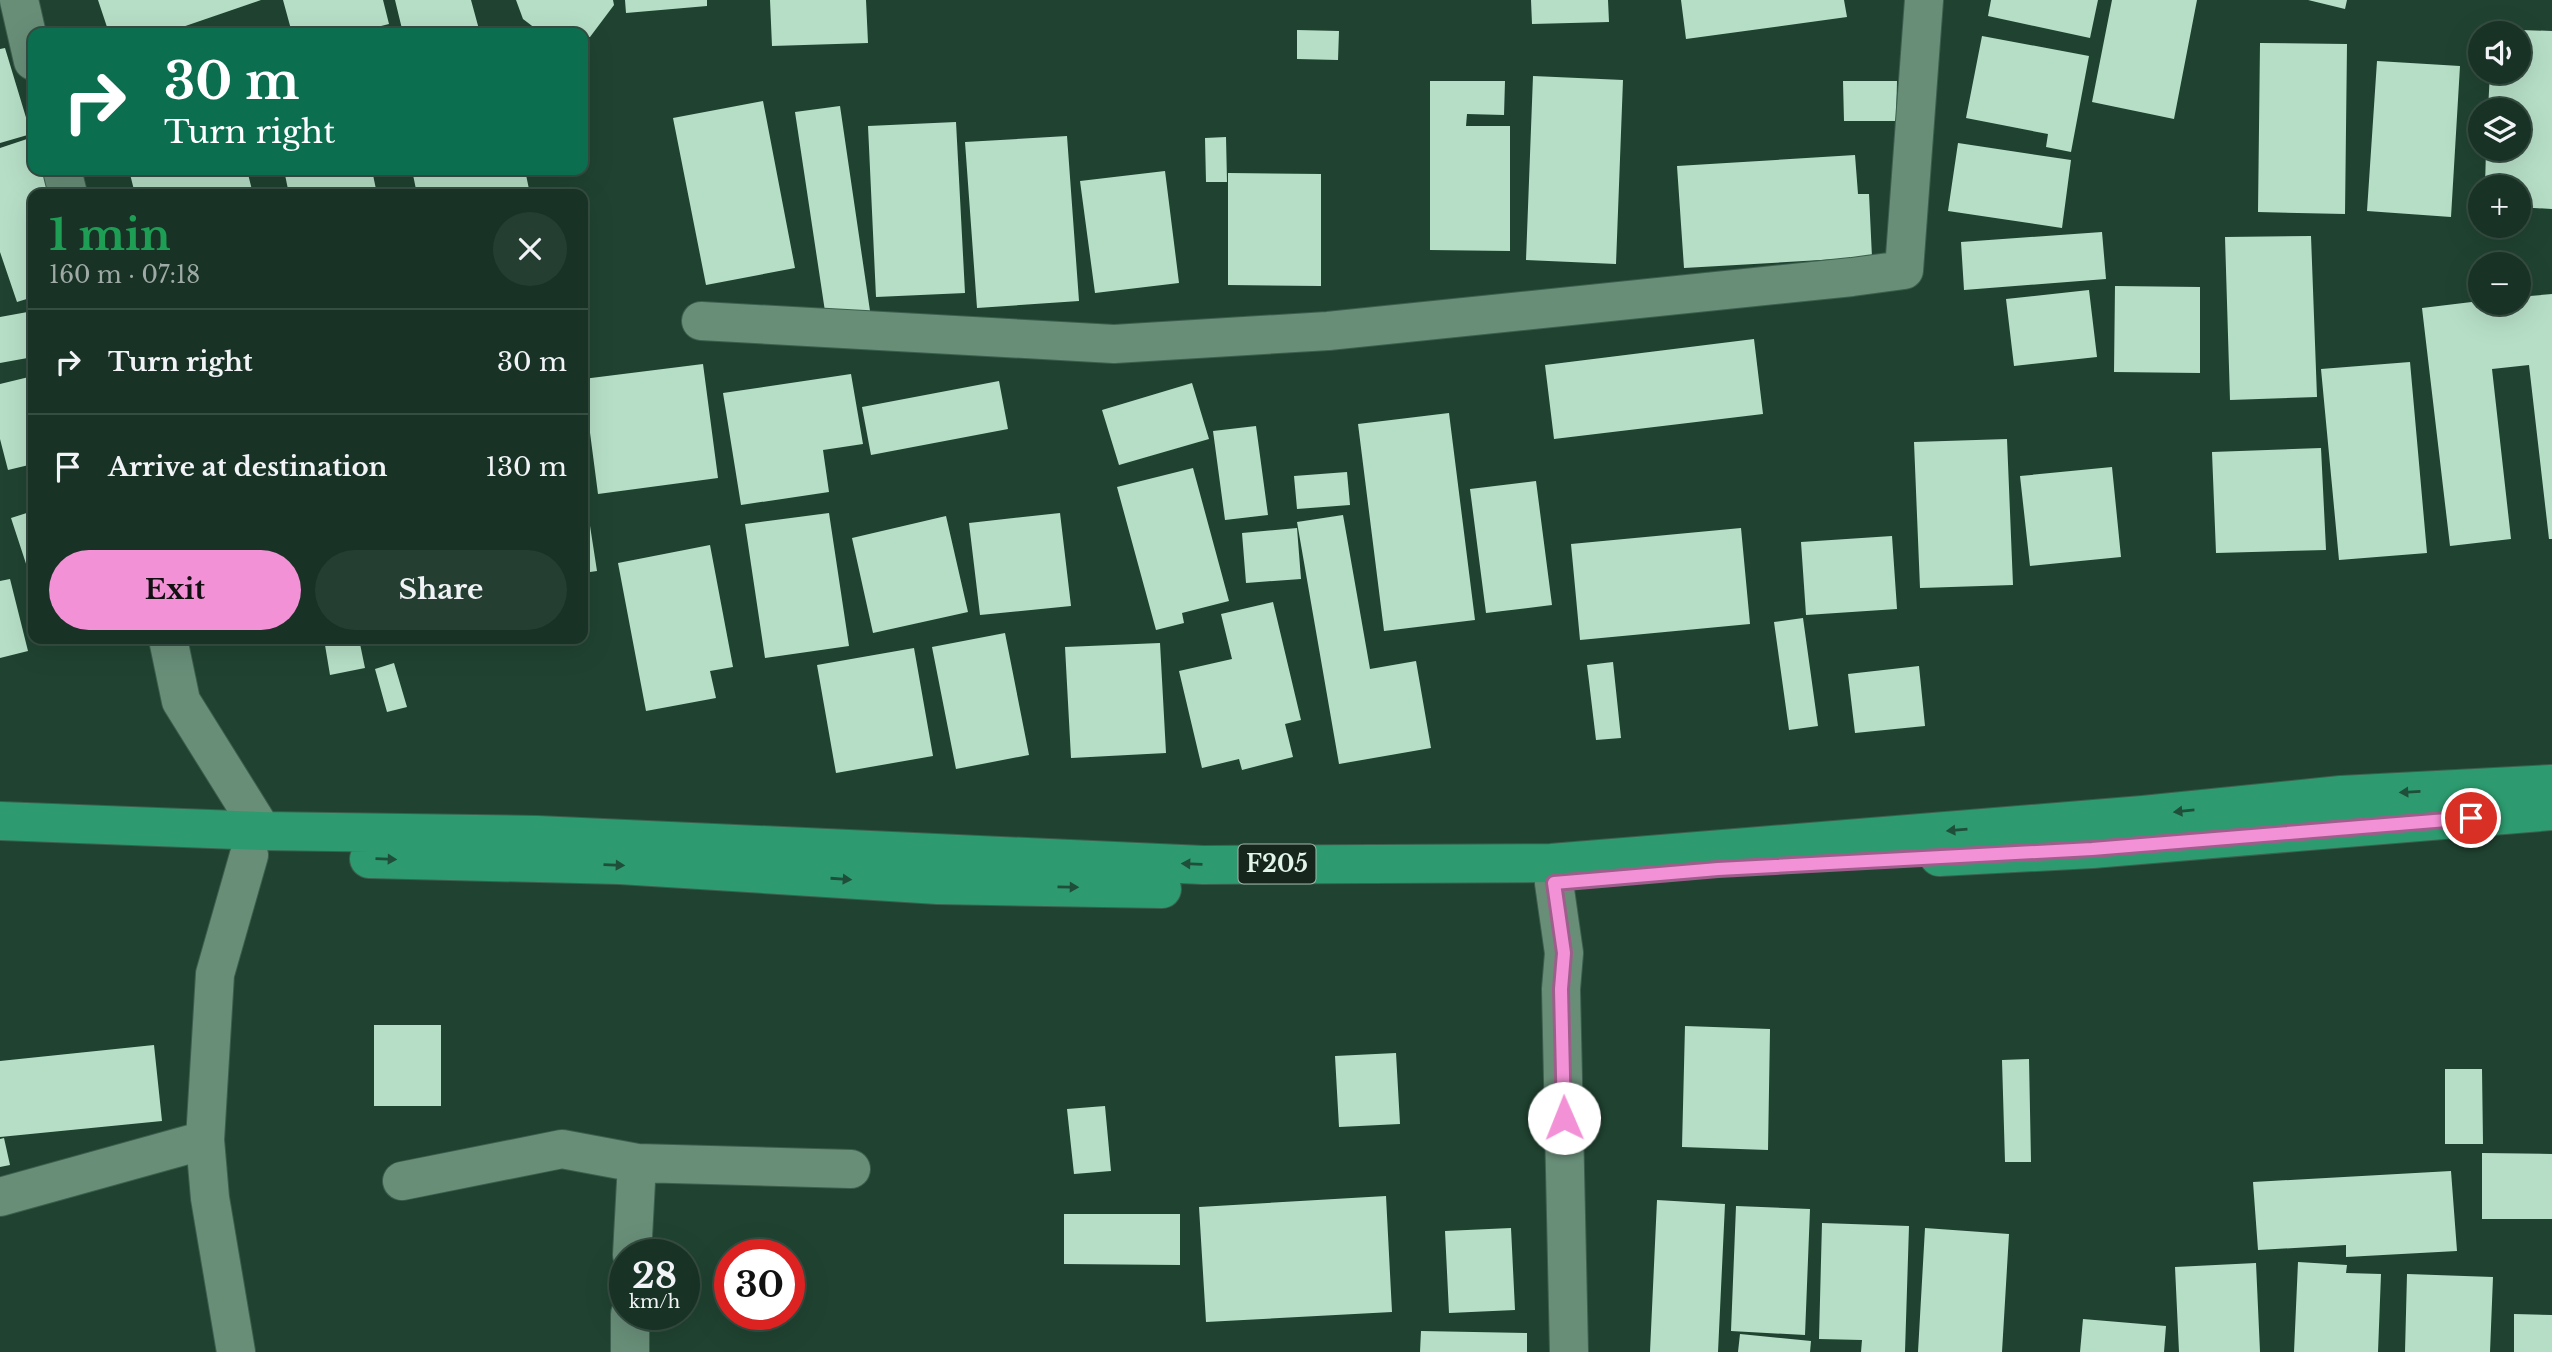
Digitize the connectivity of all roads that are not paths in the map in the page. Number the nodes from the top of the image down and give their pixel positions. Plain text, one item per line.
1 (19, 0) edge
2 (1924, 0) edge
3 (28, 39) edge
4 (701, 321) dead end
5 (169, 644) edge
6 (2552, 784) edge
7 (2552, 811) edge
8 (0, 821) edge
9 (0, 842) edge
10 (255, 843) junction
11 (1554, 883) junction
12 (205, 1140) junction
13 (637, 1163) junction
14 (851, 1170) dead end
15 (402, 1181) dead end
16 (0, 1197) edge
17 (633, 1239) edge
18 (630, 1330) edge
19 (236, 1352) edge
20 (630, 1352) edge
21 (1569, 1352) edge

1 - 3 street
2 - 4 street
5 - 10 street
6 -> 10 main road, F205
7 - 11 main road, F205
8 - 10 main road, F205
9 - 10 main road, F205
10 -> 11 main road, F205
10 - 12 street
11 - 21 street
12 - 16 street
12 - 19 street
13 - 14 street
13 - 15 street
13 - 17 street
18 - 20 street

